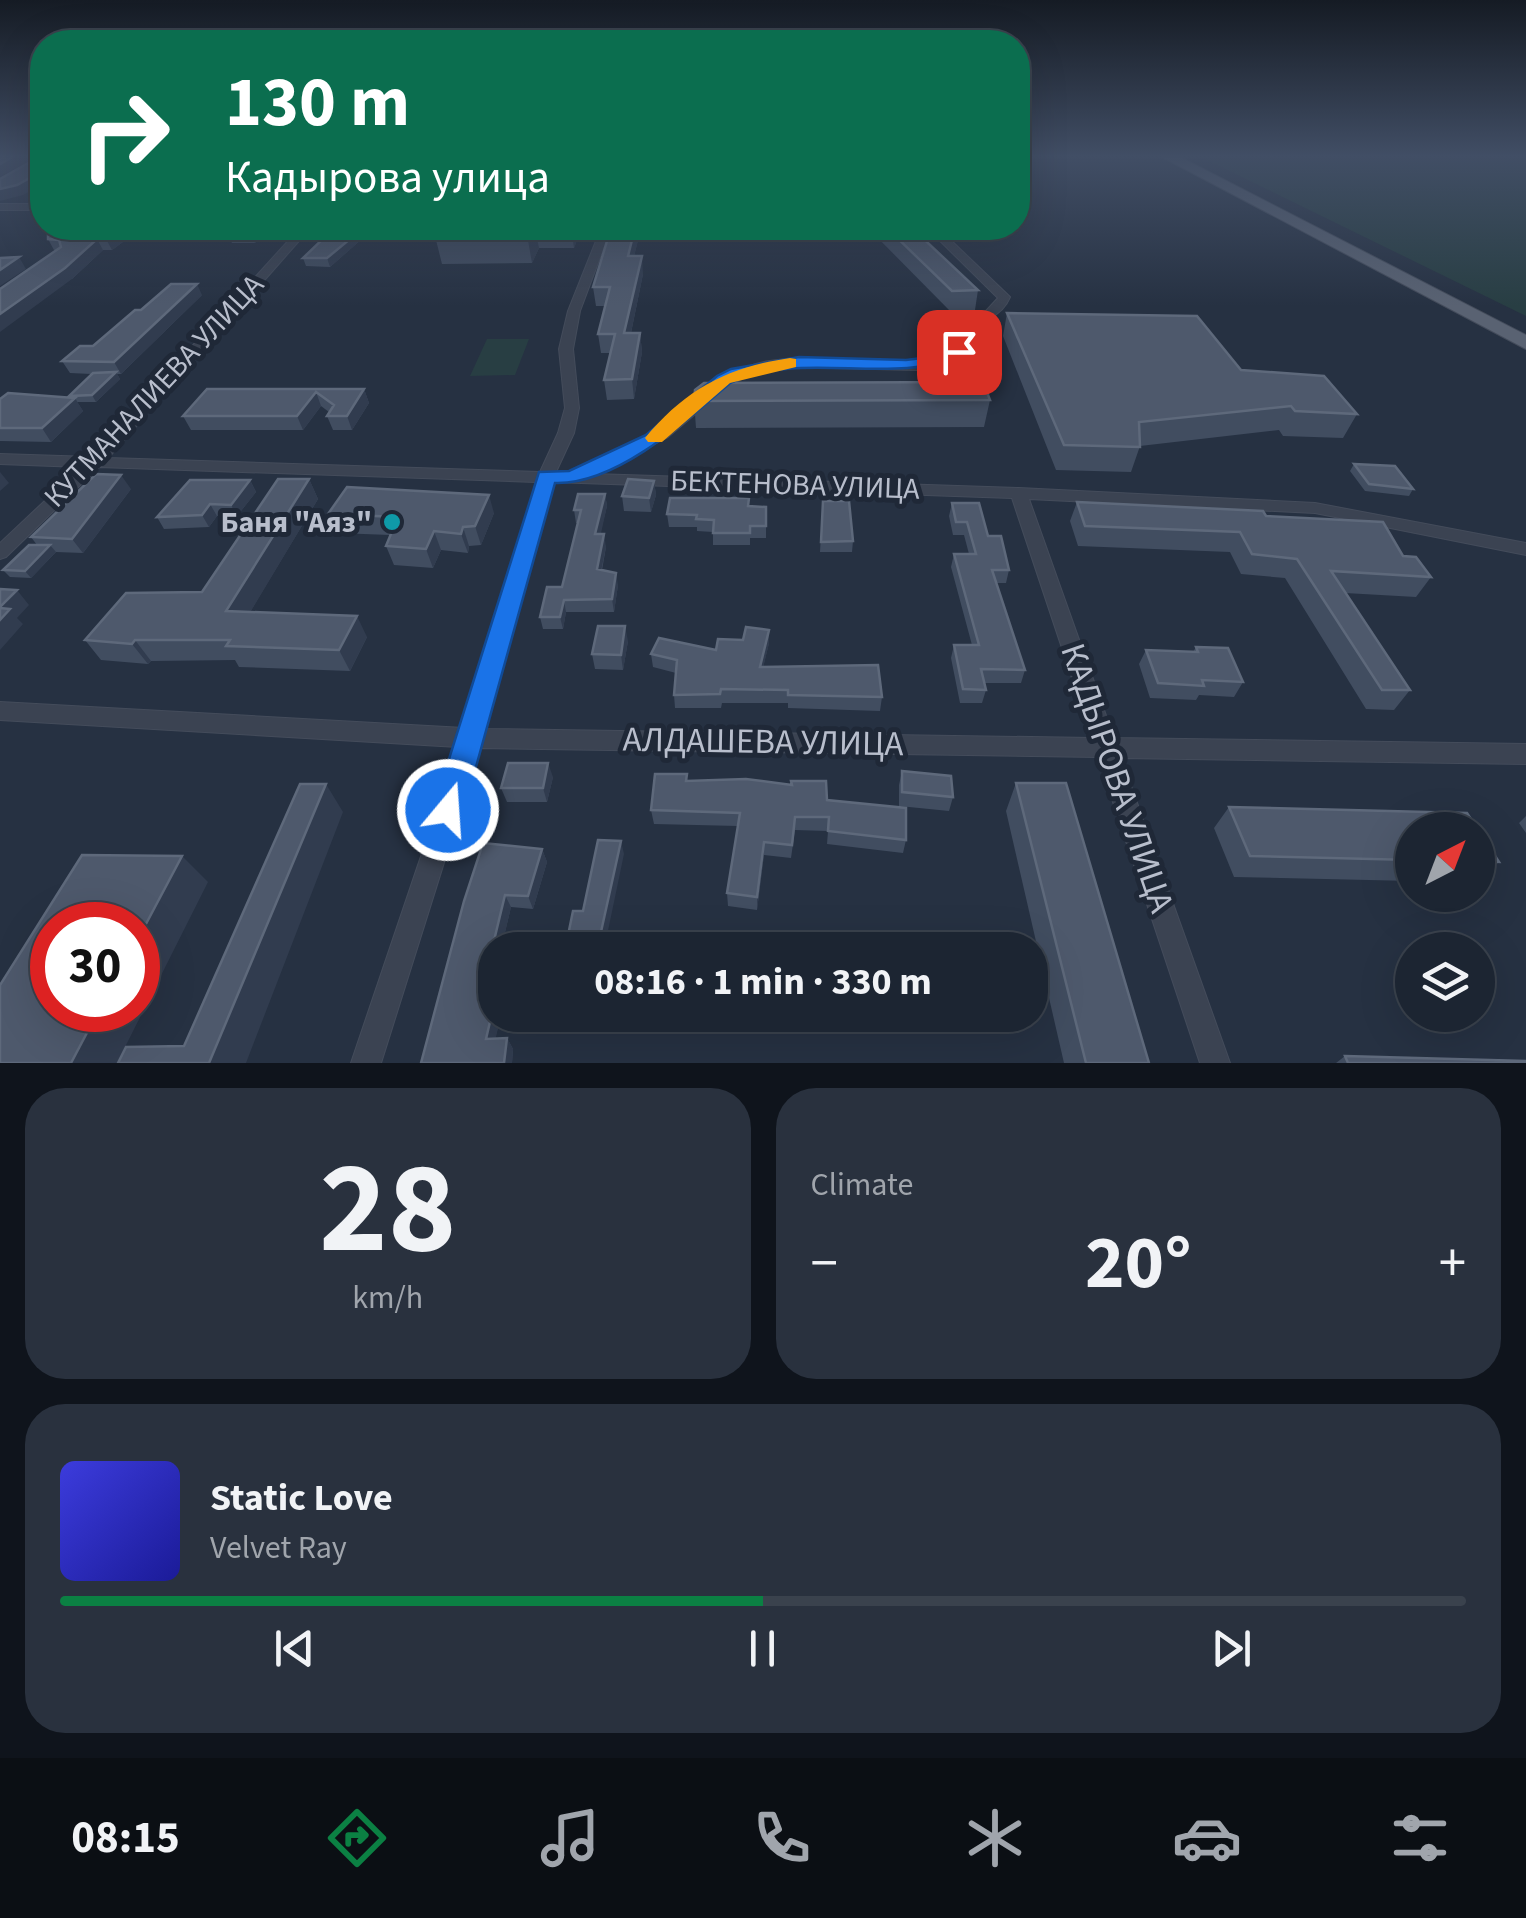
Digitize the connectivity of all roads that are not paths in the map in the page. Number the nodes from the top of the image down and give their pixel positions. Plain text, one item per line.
1 (0, 207) edge
2 (30, 207) edge
3 (1264, 207) edge
4 (294, 240) edge
5 (602, 240) edge
6 (944, 240) edge
7 (1526, 344) edge
8 (0, 459) edge
9 (96, 460) junction
10 (546, 476) junction
11 (572, 477) junction
12 (1019, 493) junction
13 (1526, 549) edge
14 (0, 552) edge
15 (0, 710) edge
16 (472, 738) junction
17 (1106, 748) junction
18 (1526, 754) edge
19 (366, 1063) edge
20 (1214, 1063) edge

1 - 2 street
3 - 7 main road
4 - 9 street, КУТМАНАЛИЕВА УЛИЦА
5 - 10 street
6 - 11 street
8 - 9 street, БЕКТЕНОВА УЛИЦА
9 - 10 street, БЕКТЕНОВА УЛИЦА
9 - 14 street, КУТМАНАЛИЕВА УЛИЦА
10 - 11 street, БЕКТЕНОВА УЛИЦА
10 - 16 street
11 - 12 street, БЕКТЕНОВА УЛИЦА
12 - 13 street, БЕКТЕНОВА УЛИЦА
12 - 17 street, КАДЫРОВА УЛИЦА
15 - 16 street, АЛДАШЕВА УЛИЦА
16 - 17 street, АЛДАШЕВА УЛИЦА
16 - 19 street
17 - 18 street, АЛДАШЕВА УЛИЦА
17 - 20 street, КАДЫРОВА УЛИЦА

